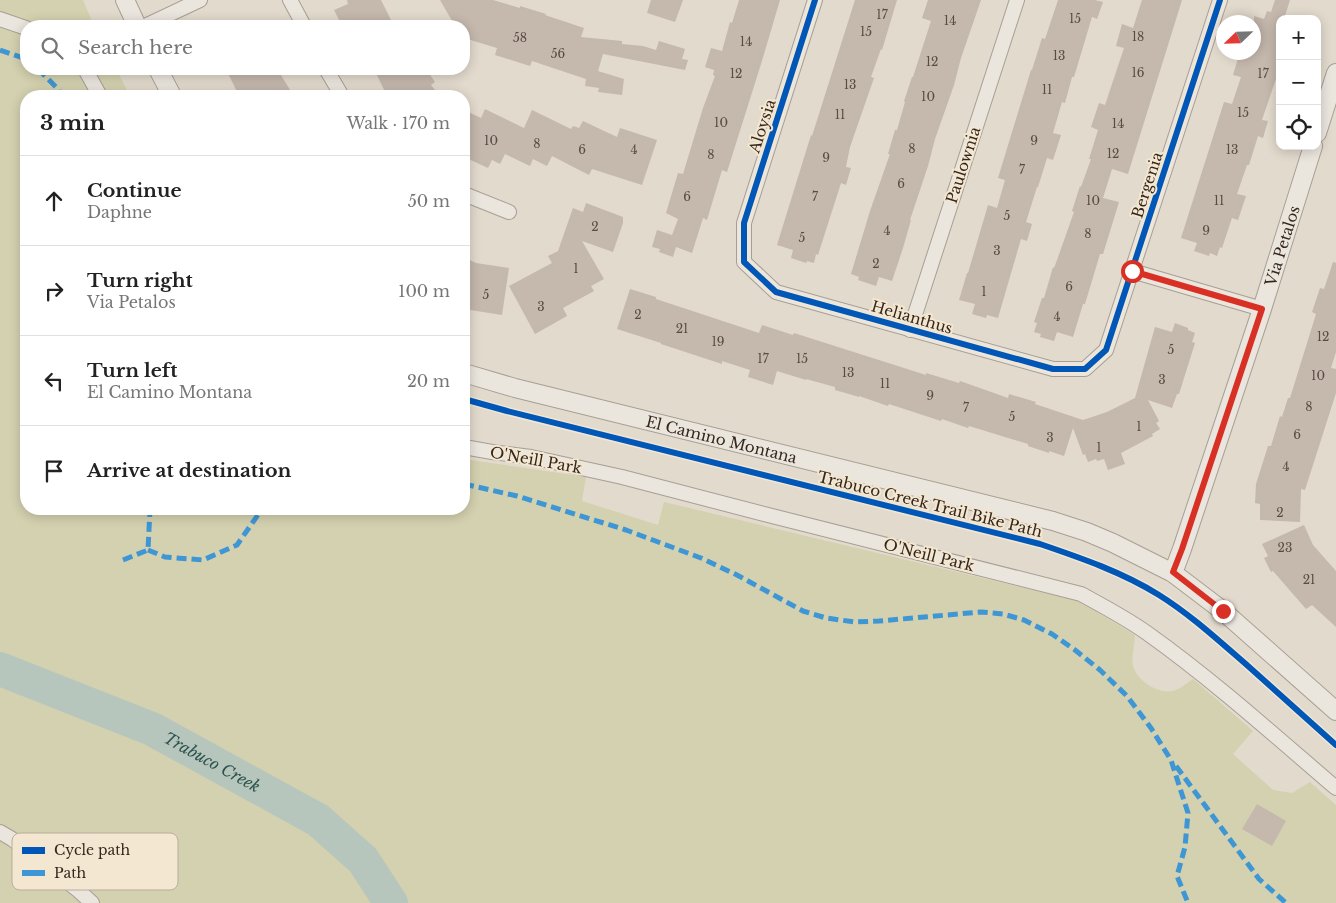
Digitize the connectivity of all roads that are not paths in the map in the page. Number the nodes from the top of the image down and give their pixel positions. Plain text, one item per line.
1 (124, 0) edge
2 (200, 0) edge
3 (290, 0) edge
4 (815, 0) edge
5 (1017, 0) edge
6 (1220, 0) edge
7 (0, 19) edge
8 (135, 20) edge
9 (158, 20) edge
10 (301, 20) edge
11 (20, 26) edge
12 (1336, 73) edge
13 (88, 75) edge
14 (161, 75) edge
15 (330, 75) edge
16 (97, 90) edge
17 (169, 90) edge
18 (338, 90) edge
19 (1321, 120) edge
20 (1312, 150) edge
21 (470, 196) edge
22 (509, 212) dead end
23 (744, 262) joint
24 (1132, 271) junction
25 (1262, 309) junction
26 (910, 330) junction
27 (1085, 369) joint
28 (470, 375) edge
29 (470, 448) edge
30 (1173, 572) junction
31 (1336, 711) edge
32 (1336, 788) edge
33 (0, 832) edge
34 (12, 839) edge
35 (79, 890) edge
36 (92, 903) edge

1 - 8 street
2 - 9 street
3 - 10 street
4 - 23 street, Aloysia
5 - 26 street, Paulownia
6 - 24 street, Bergenia
7 - 11 street
12 - 19 street
13 - 16 street
14 - 17 street
15 - 18 street
20 - 25 street, Via Petalos
21 - 22 street
23 - 26 street, Helianthus
24 - 25 street
24 - 27 street, Bergenia
25 - 30 street, Via Petalos
26 - 27 street, Helianthus
28 - 30 street, El Camino Montana
29 - 32 street, O'Neill Park
30 - 31 street, El Camino Montana
33 - 34 street
35 - 36 street

